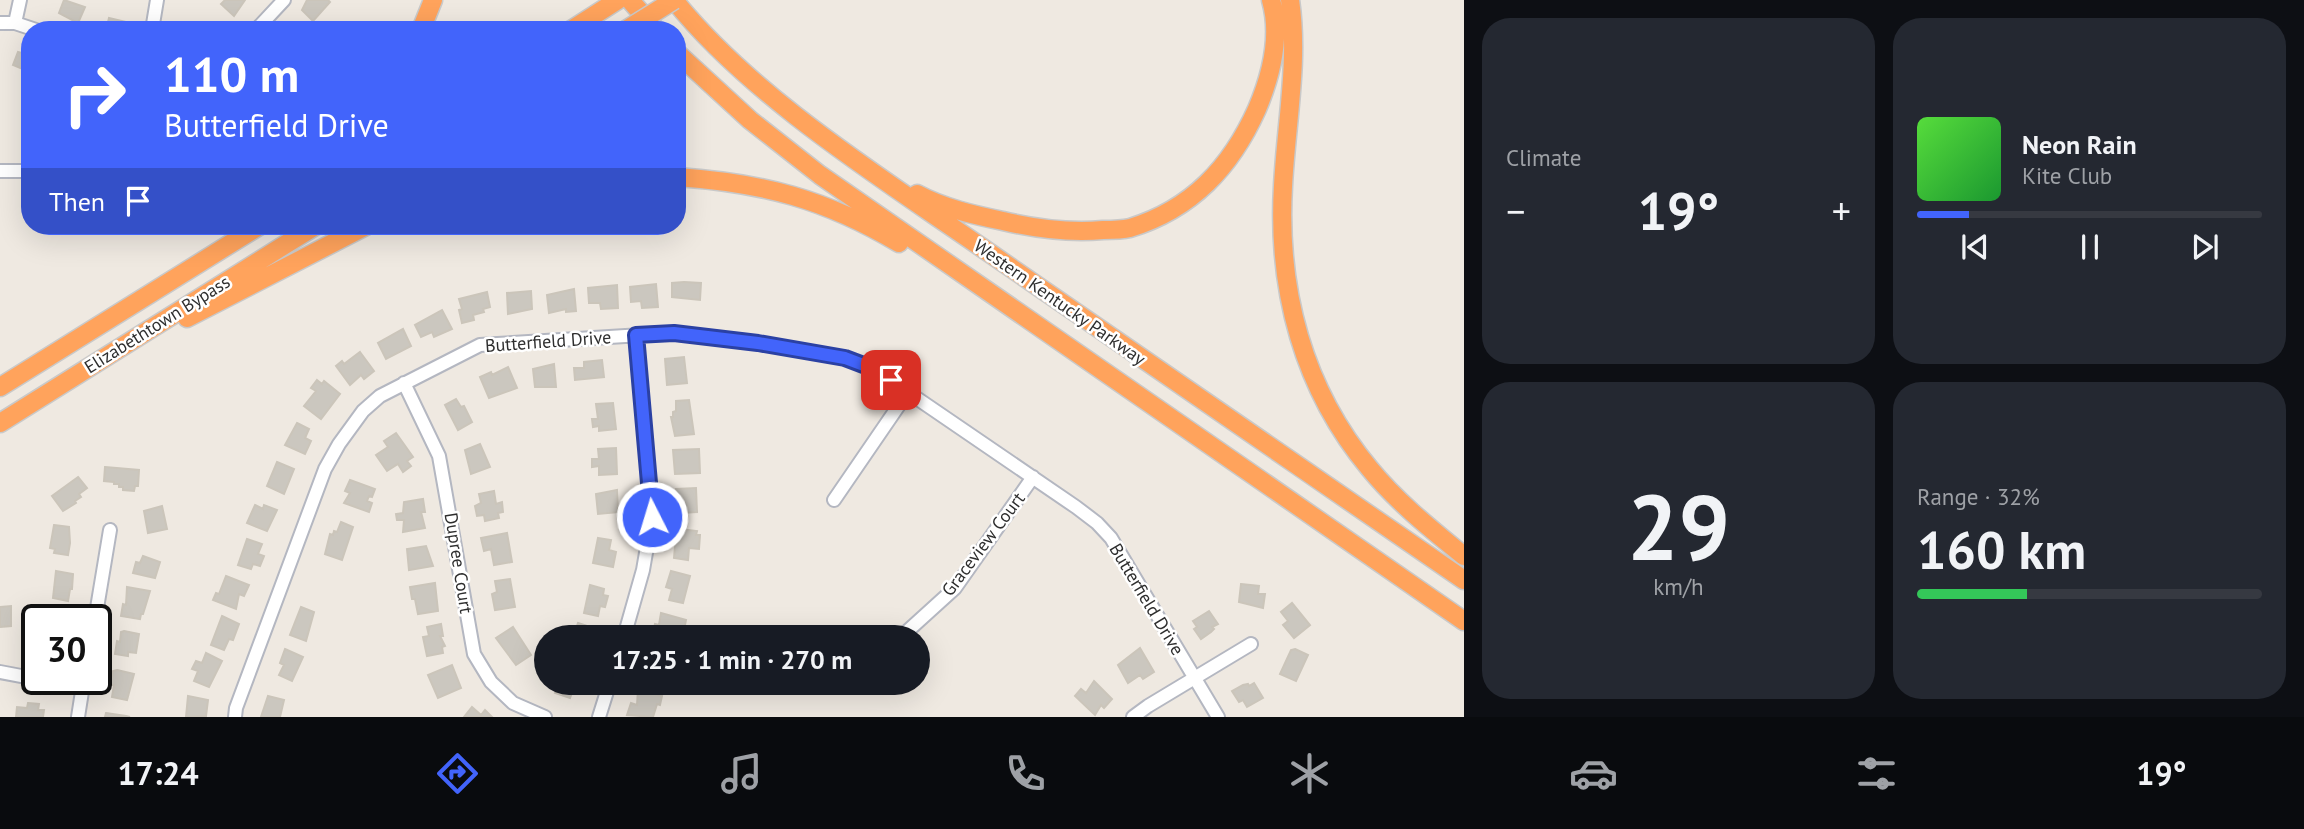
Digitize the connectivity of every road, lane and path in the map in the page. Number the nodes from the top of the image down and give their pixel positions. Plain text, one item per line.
1 (20, 0) edge
2 (157, 0) edge
3 (284, 0) edge
4 (433, 0) edge
5 (618, 0) edge
6 (630, 0) edge
7 (674, 0) edge
8 (1270, 0) edge
9 (1290, 0) edge
10 (154, 21) edge
11 (264, 21) edge
12 (425, 21) edge
13 (585, 21) edge
14 (640, 21) edge
15 (648, 21) edge
16 (0, 23) edge
17 (15, 23) junction
18 (21, 25) edge
19 (686, 61) edge
20 (849, 155) junction
21 (0, 171) edge
22 (21, 171) edge
23 (686, 178) edge
24 (228, 235) edge
25 (244, 235) edge
26 (301, 235) edge
27 (349, 235) edge
28 (636, 335) junction
29 (77, 337) junction
30 (1082, 357) junction
31 (66, 382) junction
32 (404, 383) junction
33 (0, 387) edge
34 (908, 392) junction
35 (0, 423) edge
36 (1033, 477) junction
37 (834, 500) dead end
38 (110, 530) dead end
39 (1464, 556) edge
40 (1464, 580) edge
41 (98, 604) edge
42 (1464, 621) edge
43 (627, 625) edge
44 (914, 625) edge
45 (1251, 644) dead end
46 (0, 672) edge
47 (21, 676) edge
48 (1195, 678) junction
49 (82, 695) edge
50 (606, 695) edge
51 (78, 717) edge
52 (235, 717) edge
53 (545, 717) edge
54 (599, 717) edge
55 (1133, 717) edge
56 (1218, 717) edge

1 - 17 street
2 - 10 street
3 - 11 street
4 - 12 highway
5 - 13 highway
6 - 15 highway
7 - 14 highway, bridge
7 - 20 highway, Western Kentucky Parkway
8 - 20 highway
9 - 39 highway
16 - 17 street
17 - 18 street
19 - 30 highway, Western Kentucky Parkway
20 - 40 highway, Western Kentucky Parkway
21 - 22 street
23 - 30 highway
24 - 29 highway
25 - 29 highway, Elizabethtown Bypass
26 - 31 highway, Elizabethtown Bypass
27 - 31 highway
28 - 32 street, Butterfield Drive
28 - 34 street, Butterfield Drive
28 - 43 street
29 - 33 highway, Elizabethtown Bypass
30 - 42 highway, Western Kentucky Parkway
31 - 35 highway, Elizabethtown Bypass
32 - 52 street, Butterfield Drive
32 - 53 street, Dupree Court
34 - 36 street, Butterfield Drive
34 - 37 street
36 - 44 street, Graceview Court
36 - 48 street, Butterfield Drive
38 - 41 street
45 - 48 street
46 - 47 street
48 - 55 street
48 - 56 street, Butterfield Drive
49 - 51 street
50 - 54 street

